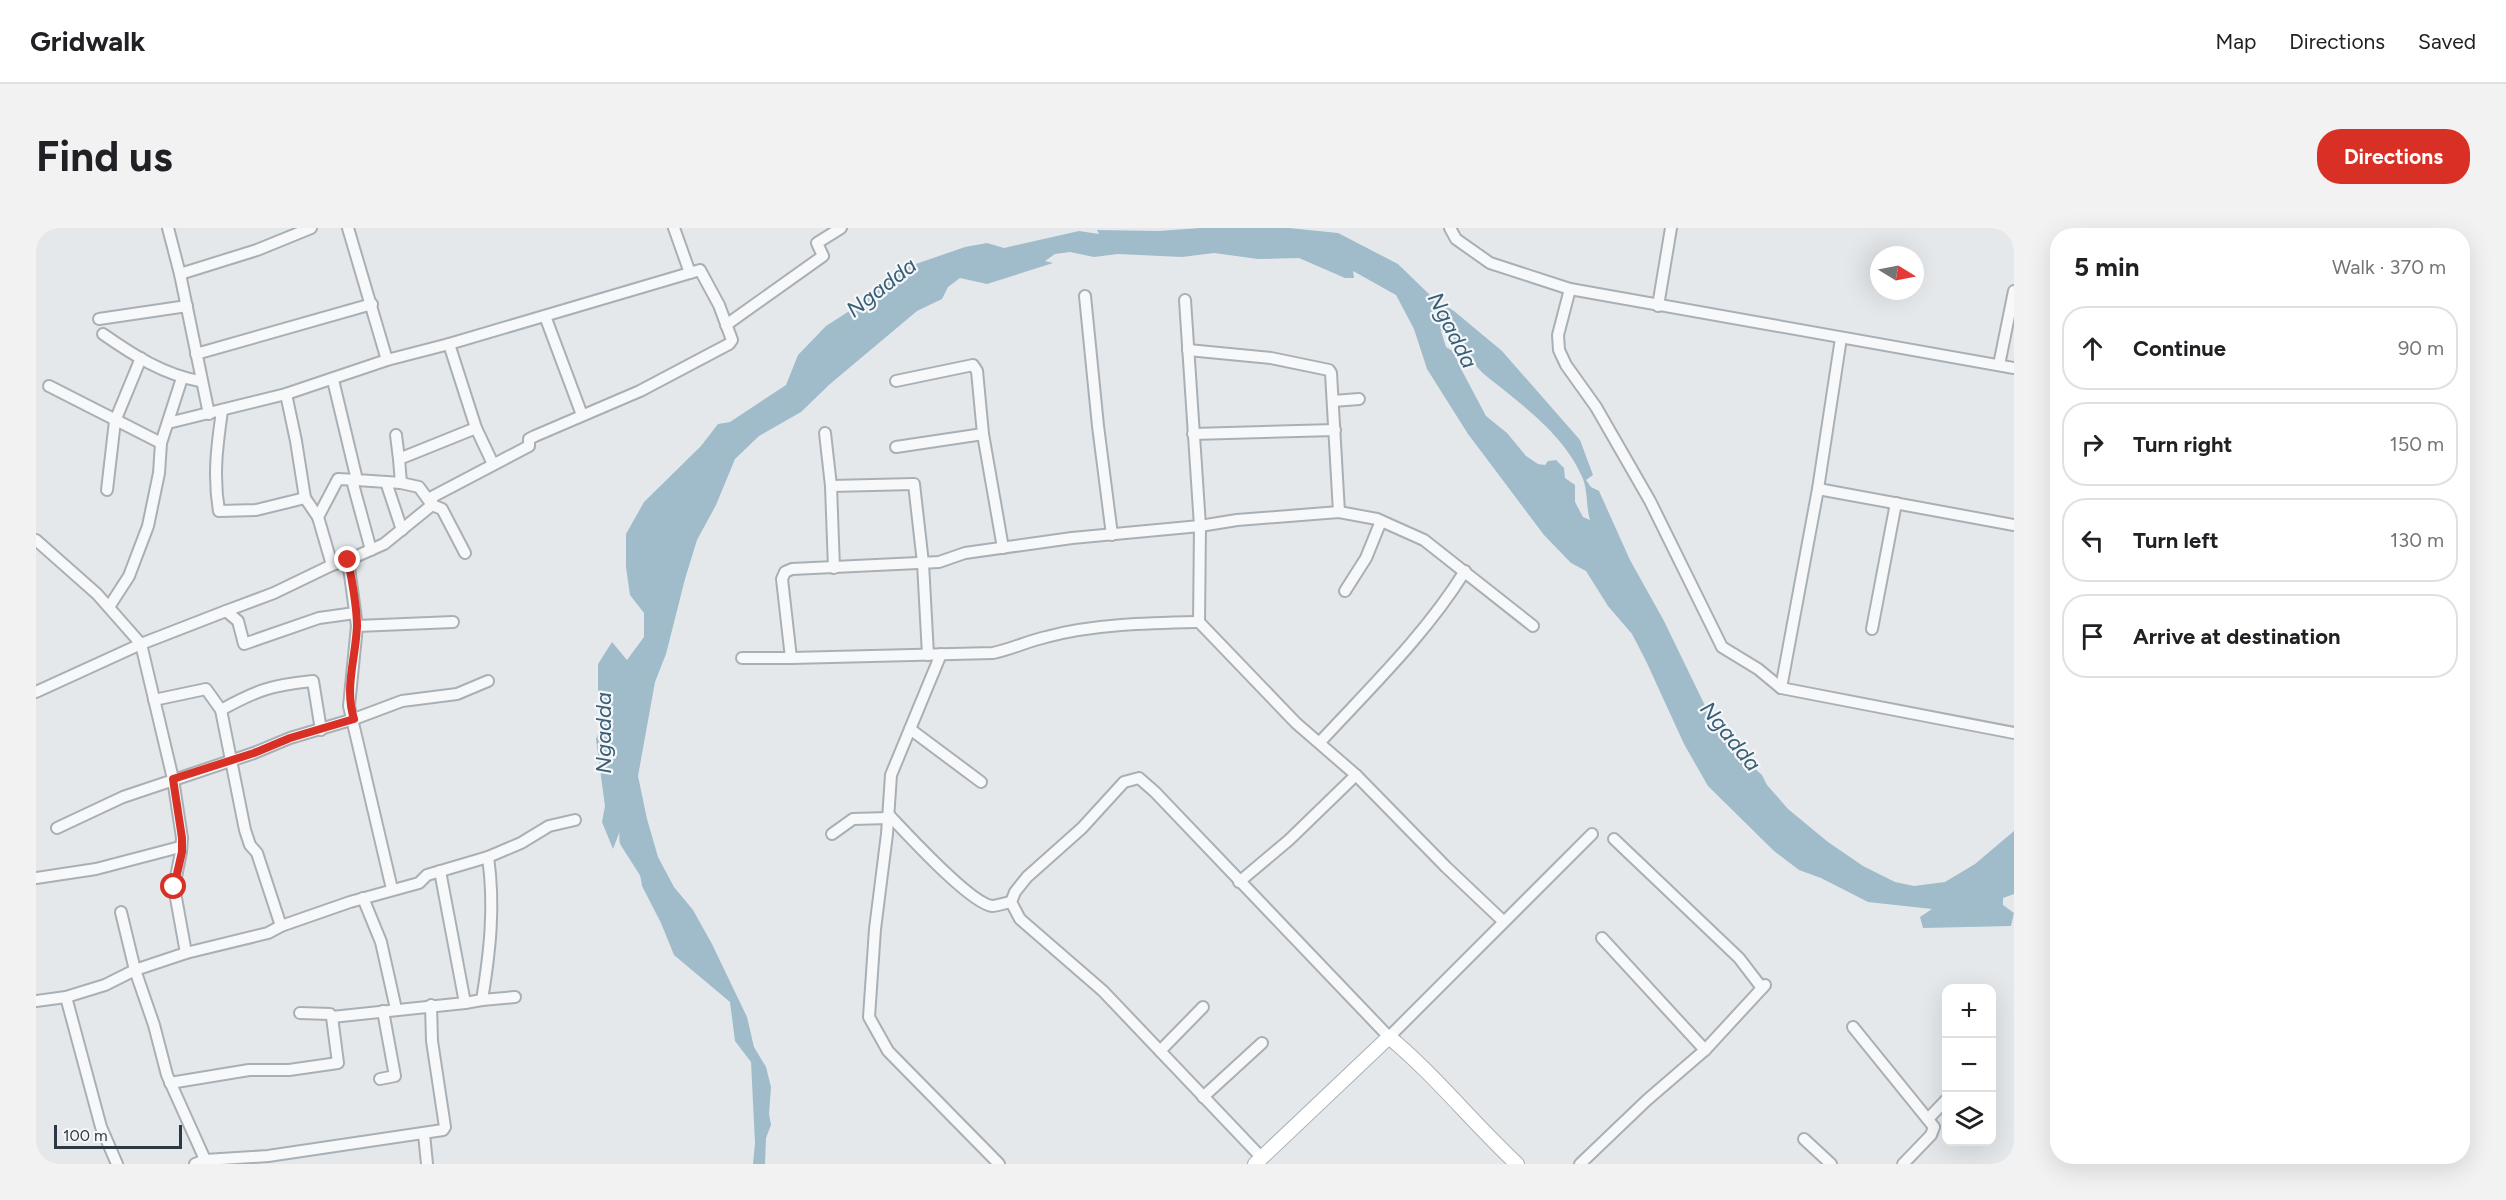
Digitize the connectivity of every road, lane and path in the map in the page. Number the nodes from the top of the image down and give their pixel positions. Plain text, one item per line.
1 (168, 228) edge
2 (311, 228) edge
3 (348, 228) edge
4 (674, 228) edge
5 (841, 228) edge
6 (1450, 228) edge
7 (1671, 228) edge
8 (690, 273) junction
9 (180, 274) junction
10 (1570, 290) junction
11 (2014, 291) edge
12 (1085, 296) dead end
13 (1185, 300) dead end
14 (372, 304) junction
15 (187, 306) junction
16 (1658, 306) junction
17 (544, 316) junction
18 (99, 319) dead end
19 (726, 325) junction
20 (103, 334) dead end
21 (1841, 338) junction
22 (449, 344) junction
23 (1188, 350) junction
24 (196, 354) junction
25 (141, 358) junction
26 (387, 360) junction
27 (1999, 365) junction
28 (2014, 368) edge
29 (182, 378) junction
30 (333, 380) junction
31 (200, 381) junction
32 (896, 381) dead end
33 (49, 386) dead end
34 (286, 394) junction
35 (1359, 399) dead end
36 (1333, 401) junction
37 (222, 411) junction
38 (209, 414) junction
39 (582, 415) junction
40 (115, 421) junction
41 (168, 423) junction
42 (476, 428) junction
43 (1335, 430) junction
44 (825, 433) dead end
45 (983, 434) junction
46 (1193, 434) junction
47 (396, 435) dead end
48 (161, 443) junction
49 (896, 447) dead end
50 (399, 459) junction
51 (493, 464) junction
52 (357, 480) junction
53 (386, 482) junction
54 (401, 483) junction
55 (831, 486) junction
56 (1818, 489) junction
57 (106, 490) dead end
58 (305, 498) junction
59 (1896, 503) junction
60 (432, 505) junction
61 (1339, 512) junction
62 (318, 517) junction
63 (1381, 521) junction
64 (2014, 525) edge
65 (1200, 526) junction
66 (402, 530) junction
67 (1112, 535) junction
68 (36, 540) edge
69 (1003, 548) junction
70 (371, 550) junction
71 (465, 553) dead end
72 (348, 560) junction
73 (923, 562) junction
74 (332, 565) junction
75 (834, 568) junction
76 (1465, 571) junction
77 (1345, 591) dead end
78 (109, 607) junction
79 (226, 611) junction
80 (355, 613) junction
81 (453, 622) dead end
82 (1199, 622) junction
83 (357, 626) junction
84 (1533, 626) dead end
85 (1872, 629) dead end
86 (141, 644) junction
87 (941, 654) junction
88 (928, 655) junction
89 (742, 658) dead end
90 (791, 658) junction
91 (488, 681) dead end
92 (1781, 688) junction
93 (36, 692) edge
94 (154, 699) junction
95 (221, 710) junction
96 (354, 719) junction
97 (910, 729) junction
98 (321, 730) junction
99 (2014, 733) edge
100 (1320, 742) junction
101 (232, 760) junction
102 (1356, 775) junction
103 (173, 779) junction
104 (981, 782) dead end
105 (889, 817) junction
106 (575, 820) dead end
107 (57, 828) dead end
108 (831, 834) dead end
109 (1592, 834) dead end
110 (1614, 840) dead end
111 (180, 847) junction
112 (488, 856) junction
113 (440, 871) junction
114 (36, 878) edge
115 (1239, 882) junction
116 (392, 889) junction
117 (363, 898) junction
118 (1011, 902) junction
119 (121, 912) dead end
120 (1503, 921) junction
121 (281, 926) junction
122 (1602, 938) dead end
123 (186, 953) junction
124 (135, 970) junction
125 (66, 997) junction
126 (515, 997) dead end
127 (482, 1000) junction
128 (36, 1001) edge
129 (465, 1003) junction
130 (430, 1005) junction
131 (1203, 1007) dead end
132 (396, 1009) junction
133 (383, 1011) junction
134 (300, 1013) dead end
135 (332, 1017) junction
136 (1853, 1027) dead end
137 (1389, 1037) junction
138 (1262, 1043) dead end
139 (1705, 1050) junction
140 (1160, 1051) junction
141 (380, 1079) dead end
142 (170, 1083) junction
143 (1203, 1097) junction
144 (1942, 1105) edge
145 (1928, 1119) junction
146 (424, 1134) junction
147 (1804, 1139) dead end
148 (1258, 1161) edge
149 (202, 1163) edge
150 (117, 1164) edge
151 (427, 1164) edge
152 (999, 1164) edge
153 (1517, 1164) edge
154 (1580, 1164) edge
155 (1831, 1164) edge
156 (1904, 1164) edge

1 - 9 street
2 - 9 street
3 - 14 street
4 - 8 street
5 - 19 street
6 - 10 street
7 - 16 street
8 - 17 street
8 - 19 street
9 - 15 street
10 - 16 street
10 - 92 street
11 - 27 street
12 - 67 street
13 - 23 street
14 - 24 street
14 - 26 street
15 - 18 street
15 - 24 street
16 - 21 street
17 - 22 street
17 - 39 street
19 - 39 street
20 - 25 street
21 - 27 street
21 - 56 street
22 - 26 street
22 - 42 street
23 - 36 street
23 - 46 street
24 - 31 street
25 - 29 street
25 - 40 street
26 - 30 street
27 - 28 street
29 - 31 street
29 - 41 street
30 - 34 street
30 - 52 street
31 - 38 street
32 - 45 street
33 - 40 street
34 - 37 street
34 - 58 street
35 - 36 street
36 - 43 street
37 - 38 street
37 - 58 street
38 - 41 street
39 - 51 street
40 - 48 street
40 - 57 street
41 - 48 street
42 - 50 street
42 - 51 street
43 - 46 street
43 - 61 street
44 - 55 street
45 - 49 street
45 - 69 street
46 - 65 street
47 - 50 street
48 - 78 street
50 - 54 street
51 - 60 street
52 - 53 street
52 - 62 street
52 - 70 street
53 - 54 street
53 - 66 street
54 - 60 street
55 - 73 street
55 - 75 street
56 - 59 street
56 - 92 street
58 - 62 street
59 - 64 street
59 - 85 street
60 - 66 street
60 - 71 street
61 - 63 street
61 - 65 street
62 - 74 street
63 - 76 street
63 - 77 street
65 - 67 street
65 - 82 street
66 - 70 street
67 - 69 street
68 - 78 street
69 - 73 street
70 - 72 street
72 - 74 street
72 - 80 street
73 - 75 street
73 - 88 street
74 - 79 street
75 - 90 street
76 - 84 street
76 - 100 street
78 - 86 street
79 - 80 street
79 - 86 street
80 - 83 street
81 - 83 street
82 - 87 street
82 - 100 street
83 - 96 street
86 - 93 street
86 - 94 street
87 - 88 street
87 - 97 street
88 - 90 street
89 - 90 street
91 - 96 street
92 - 99 street
94 - 95 street
94 - 103 street
95 - 98 street
95 - 101 street
96 - 98 street
96 - 116 street
97 - 104 street
97 - 105 street
98 - 101 street
100 - 102 street
101 - 103 street
101 - 121 street
102 - 115 street
102 - 120 street
103 - 107 street
103 - 111 street
105 - 108 street
105 - 118 street
105 - 152 street
106 - 112 street
109 - 120 street
110 - 139 street
111 - 114 street
111 - 123 street
112 - 113 street
112 - 127 street
113 - 116 street
113 - 129 street
115 - 118 street
115 - 137 street
116 - 117 street
117 - 121 street
117 - 132 street
118 - 140 street
119 - 124 street
120 - 137 street
121 - 123 street
122 - 139 street
123 - 124 street
124 - 125 street
124 - 142 street
125 - 128 street
125 - 150 street
126 - 127 street
127 - 129 street
129 - 130 street
130 - 132 street
130 - 146 street
131 - 140 street
132 - 133 street
133 - 135 street
133 - 141 street
134 - 135 street
135 - 142 street
136 - 145 street
137 - 148 street
137 - 153 street
138 - 143 street
139 - 154 street
140 - 143 street
142 - 149 street
143 - 148 street
144 - 145 street
145 - 156 street
146 - 149 street
146 - 151 street
147 - 155 street

